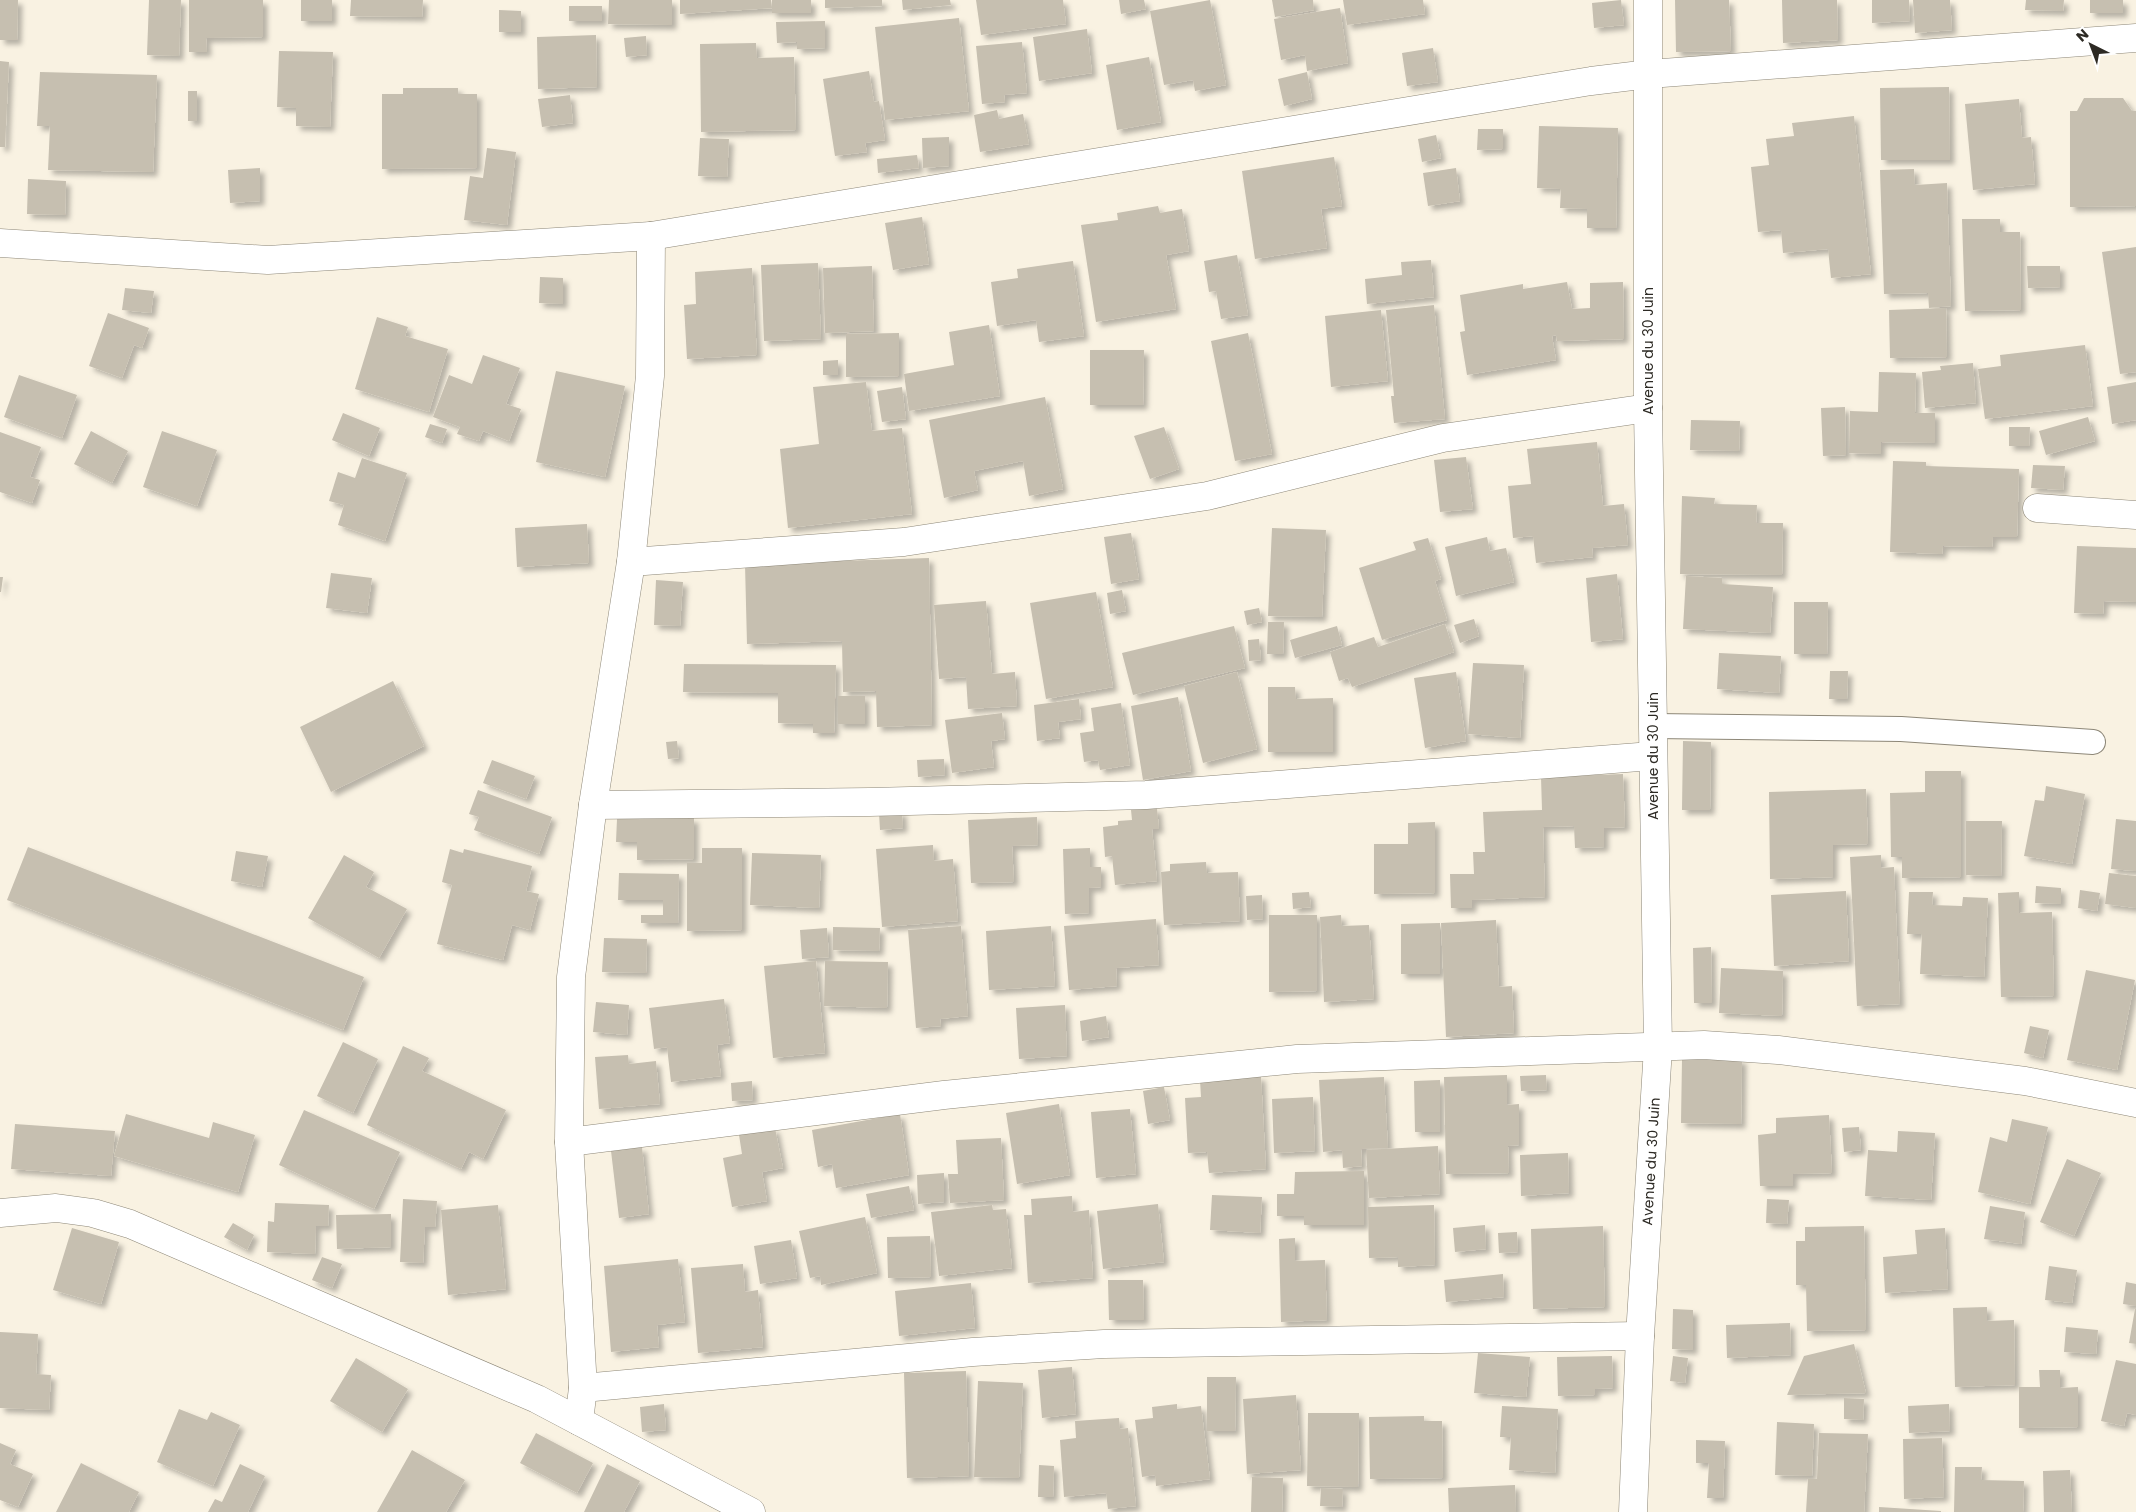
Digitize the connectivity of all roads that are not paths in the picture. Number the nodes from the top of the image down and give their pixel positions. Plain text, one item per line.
1 (1648, 0) edge
2 (2136, 38) edge
3 (1649, 74) junction
4 (650, 236) junction
5 (0, 243) edge
6 (1648, 408) junction
7 (2037, 508) dead end
8 (2136, 515) edge
9 (631, 562) junction
10 (1654, 726) junction
11 (2093, 742) dead end
12 (1652, 756) junction
13 (593, 805) junction
14 (1658, 1048) junction
15 (2136, 1103) edge
16 (570, 1142) junction
17 (0, 1213) edge
18 (1640, 1336) junction
19 (583, 1388) junction
20 (579, 1421) junction
21 (751, 1512) edge
22 (1633, 1512) edge

1 - 3 street, Avenue du 30 Juin
2 - 3 street
3 - 4 street
3 - 6 street, Avenue du 30 Juin
4 - 5 street
4 - 9 street
6 - 9 street
6 - 10 street, Avenue du 30 Juin
7 - 8 street
9 - 13 street
10 - 11 lane
10 - 12 street, Avenue du 30 Juin
12 - 13 street
12 - 14 street, Avenue du 30 Juin
13 - 16 street
14 - 15 street
14 - 16 street
14 - 18 street, Avenue du 30 Juin
16 - 19 street
17 - 20 street
18 - 19 street
18 - 22 street, Avenue du 30 Juin
19 - 20 street
20 - 21 street

